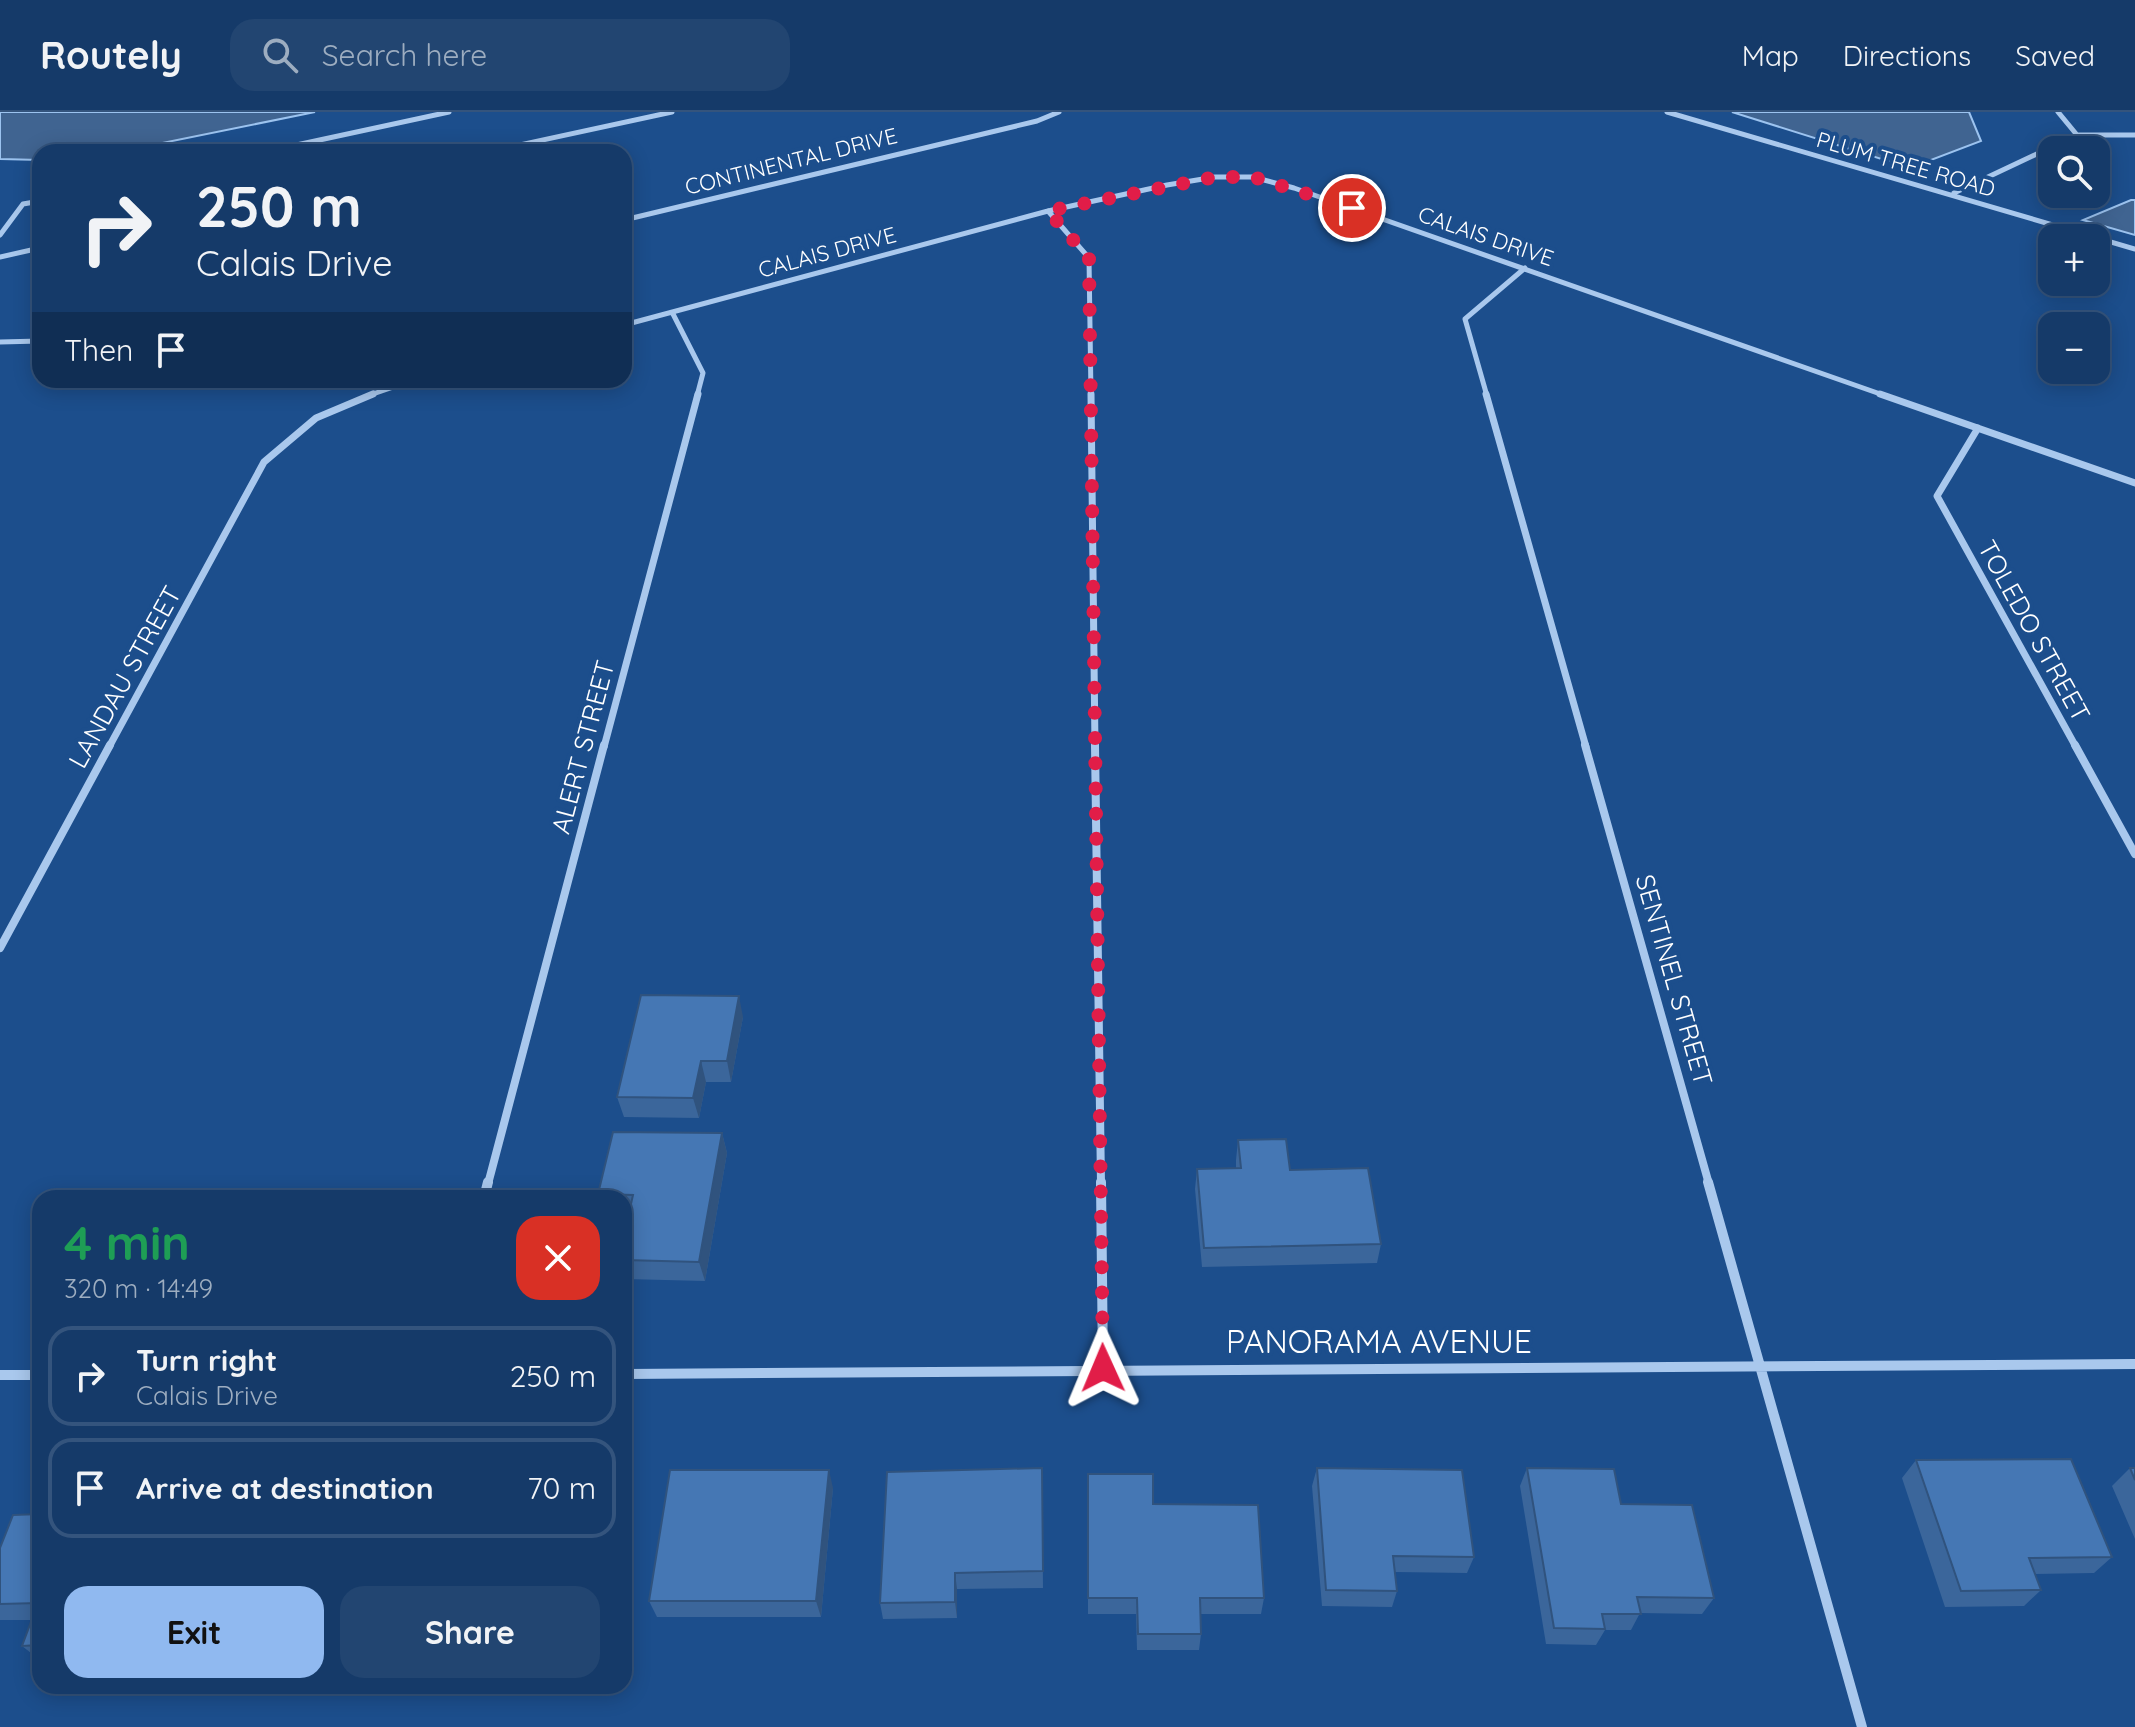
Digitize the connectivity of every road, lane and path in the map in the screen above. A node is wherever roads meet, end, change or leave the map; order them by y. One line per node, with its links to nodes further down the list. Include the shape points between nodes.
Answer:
1 (449, 112): 8 (street)
2 (672, 112): 9 (street)
3 (1059, 112): 13 (street, CONTINENTAL DRIVE)
4 (1667, 112): 10 (street, PLUM TREE ROAD)
5 (2058, 112): 6 (street)
6 (2077, 135): 7 (street); 10 (street)
7 (2135, 135)
8 (301, 144)
9 (524, 144)
10 (1954, 193): 15 (street, PLUM TREE ROAD)
11 (32, 202): 14 (street, via 23,204)
12 (1048, 211): 18 (street, CALAIS DRIVE, via 1215,177 1253,177); 19 (street, CALAIS DRIVE); 30 (street, via 1089,258)
13 (632, 218)
14 (0, 235)
15 (2135, 249)
16 (32, 250): 17 (street)
17 (0, 257)
18 (1525, 268): 24 (street, CALAIS DRIVE); 31 (street, SENTINEL STREET, via 1465,319)
19 (672, 312): 20 (street, CALAIS DRIVE); 28 (street, ALERT STREET, via 703,373)
20 (632, 323)
21 (32, 341): 22 (street)
22 (0, 342)
23 (389, 388): 27 (street, LANDAU STREET, via 325,409 293,431 264,462)
24 (1978, 428): 25 (street, CALAIS DRIVE); 26 (street, TOLEDO STREET, via 1937,496)
25 (2135, 483)
26 (2135, 854)
27 (0, 948)
28 (486, 1190)
29 (2135, 1364): 31 (street, PANORAMA AVENUE)
30 (1103, 1368): 31 (street, PANORAMA AVENUE); 32 (street, PANORAMA AVENUE)
31 (1760, 1368): 35 (street, SENTINEL STREET)
32 (632, 1374)
33 (0, 1375): 34 (street)
34 (32, 1375)
35 (1862, 1727)

